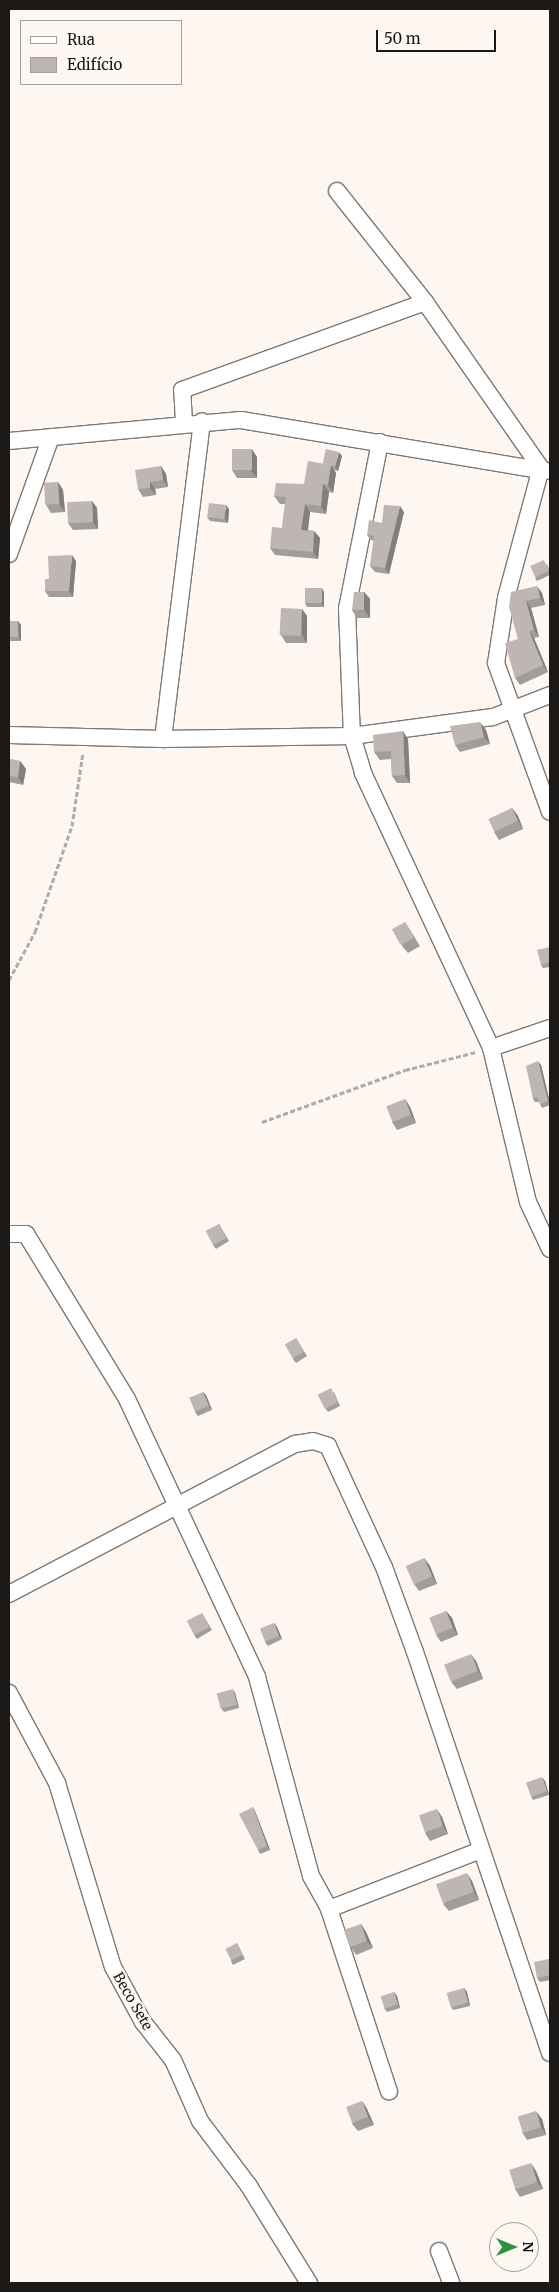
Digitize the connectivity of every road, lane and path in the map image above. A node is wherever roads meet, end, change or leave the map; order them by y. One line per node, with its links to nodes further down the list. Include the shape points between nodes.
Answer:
1 (337, 191): 2 (street)
2 (425, 302): 4 (street, via 182,390); 8 (street)
3 (202, 421): 4 (street); 7 (street, via 272,422); 15 (street)
4 (184, 423): 5 (street)
5 (51, 437): 6 (street); 9 (street)
6 (9, 441)
7 (380, 442): 8 (street); 13 (street, via 347,608)
8 (546, 471): 11 (street, via 506,598 496,663)
9 (9, 554)
10 (550, 694): 11 (street)
11 (512, 712): 13 (street); 16 (street)
12 (9, 735): 14 (street)
13 (352, 736): 15 (street); 19 (street, via 363,773)
14 (84, 738): 15 (street); 17 (path, via 72,826 35,932)
15 (163, 739)
16 (550, 812)
17 (9, 980)
18 (550, 1028): 19 (street)
19 (491, 1048): 20 (path, via 405,1070); 22 (street, via 528,1202)
20 (262, 1122)
21 (9, 1234): 23 (street, via 26,1234 127,1399)
22 (550, 1249)
23 (175, 1509): 24 (street); 26 (street, via 295,1444 312,1441 328,1446 384,1567); 27 (street, via 266,1699 304,1854)
24 (9, 1594)
25 (9, 1693): 31 (street, Beco Sete, via 57,1782 113,1967 144,2022 173,2060 200,2121 249,2186)
26 (481, 1850): 27 (street); 28 (street)
27 (329, 1909): 29 (street)
28 (550, 2053)
29 (389, 2091)
30 (439, 2251): 32 (street)
31 (308, 2283)
32 (451, 2283)

